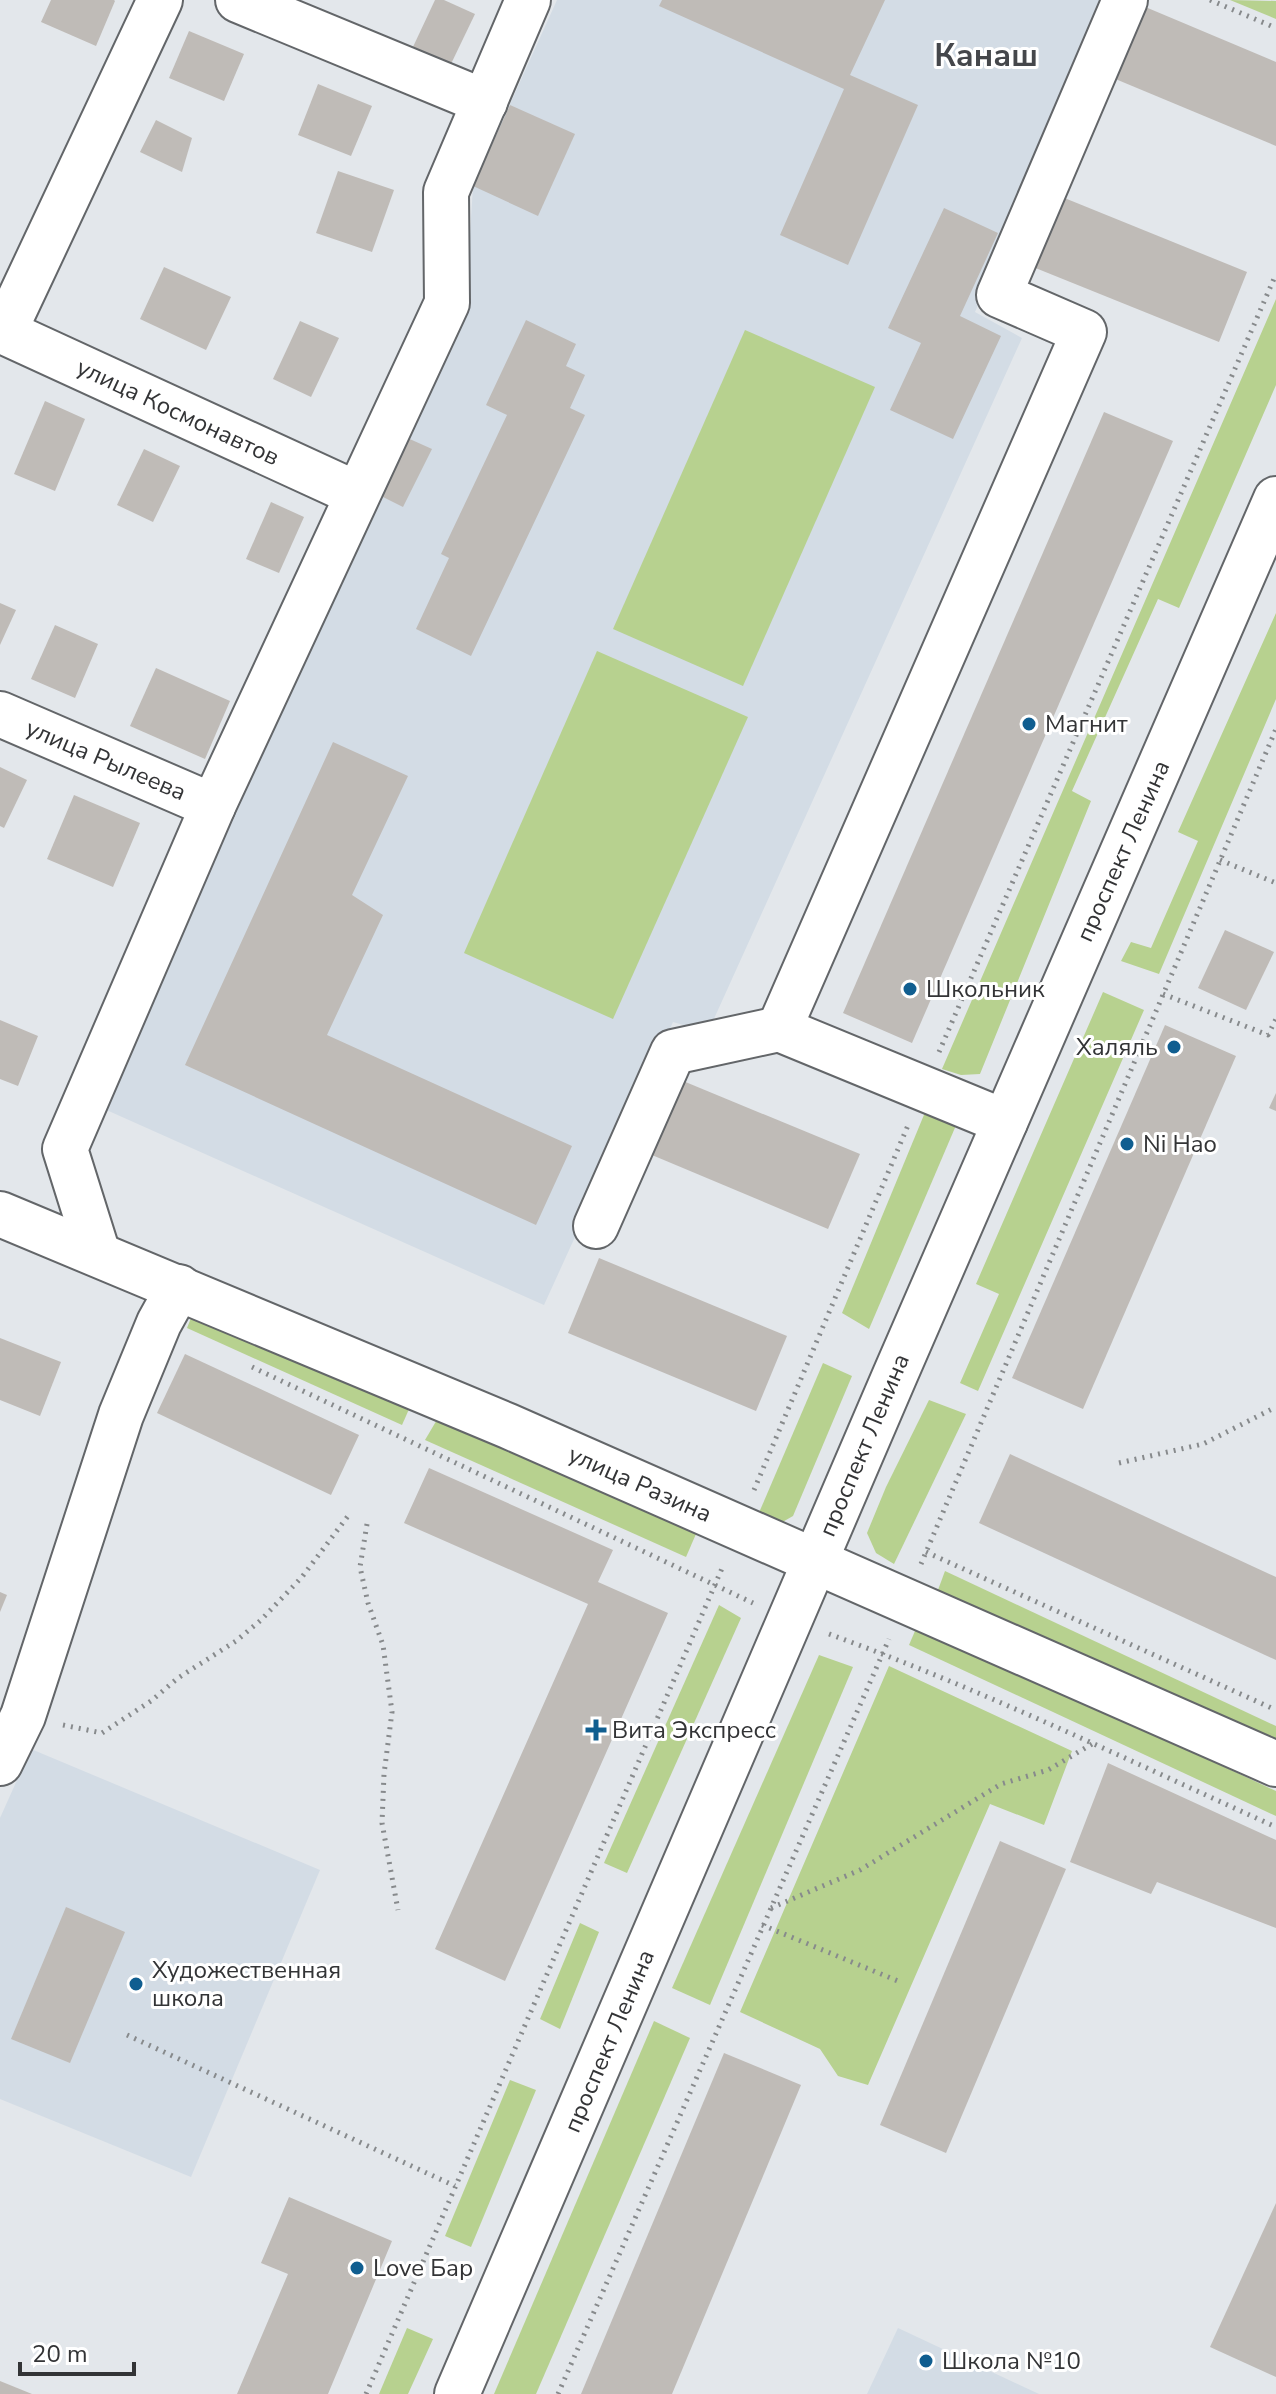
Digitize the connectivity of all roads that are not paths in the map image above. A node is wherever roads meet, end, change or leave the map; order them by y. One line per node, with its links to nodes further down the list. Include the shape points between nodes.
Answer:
1 (160, 0): 6 (street)
2 (238, 0): 5 (street)
3 (528, 0): 5 (street)
4 (1125, 0): 11 (street, via 999,295 1084,332)
5 (485, 102): 7 (street, via 446,192 447,303)
6 (2, 331): 7 (street, улица Космонавтов)
7 (357, 494): 10 (street)
8 (1276, 499): 12 (street, проспект Ленина)
9 (0, 714): 10 (street, улица Рылеева)
10 (213, 806): 15 (street, via 65,1149)
11 (779, 1029): 12 (street); 14 (street, via 673,1052)
12 (1005, 1122): 17 (street, проспект Ленина)
13 (0, 1214): 15 (street, улица Разина)
14 (596, 1226)
15 (98, 1254): 16 (street, улица Разина)
16 (179, 1287): 17 (street, улица Разина); 18 (street, via 121,1415)
17 (815, 1560): 20 (street, улица Разина); 21 (street, проспект Ленина)
18 (12, 1711): 19 (street)
19 (0, 1763)
20 (1276, 1764)
21 (457, 2394)

